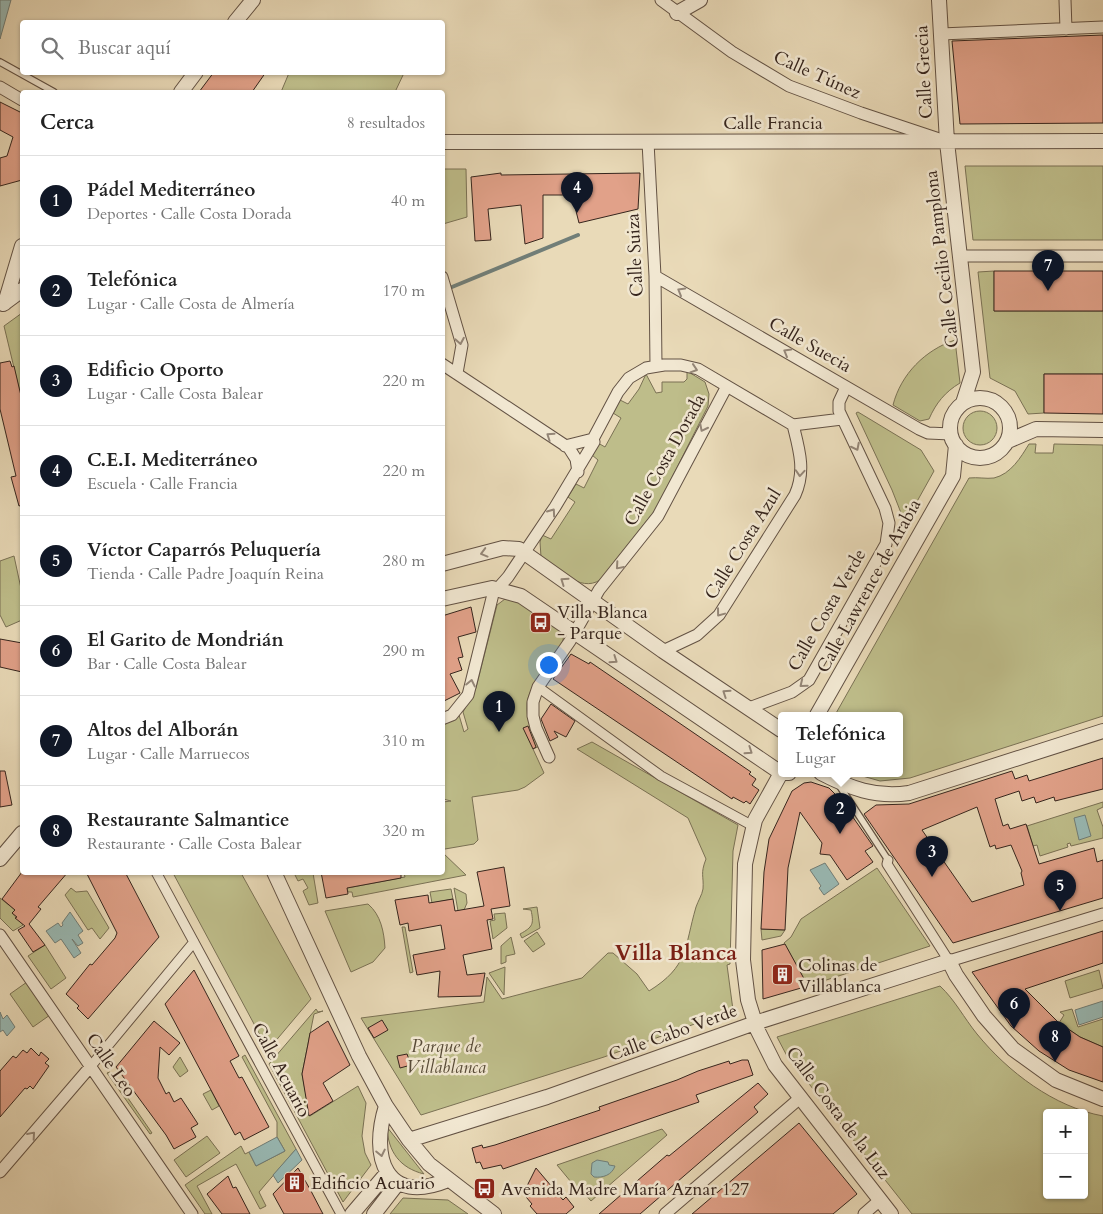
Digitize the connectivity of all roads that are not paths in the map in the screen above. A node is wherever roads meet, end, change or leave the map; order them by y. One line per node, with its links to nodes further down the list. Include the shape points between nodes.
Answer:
1 (253, 0): 7 (street)
2 (662, 0): 6 (street, Calle Túnez)
3 (700, 0): 6 (street)
4 (939, 0): 10 (street, Calle Grecia)
5 (1065, 0): 9 (street)
6 (677, 13): 22 (street, Calle Túnez, via 732,52 789,86)
7 (237, 20)
8 (1103, 27): 9 (street)
9 (1066, 29): 10 (street)
10 (941, 34): 22 (street, Calle Grecia)
11 (0, 62): 12 (lane)
12 (20, 73)
13 (23, 75): 16 (lane)
14 (194, 75): 17 (street)
15 (0, 88): 18 (street)
16 (50, 90)
17 (182, 90)
18 (20, 99)
19 (1103, 141): 22 (street, Calle Francia)
20 (445, 142): 21 (street, Calle Francia)
21 (648, 142): 22 (street, Calle Francia); 26 (street, Calle Suiza)
22 (947, 142): 24 (street, Calle Cecilio Pamplona)
23 (20, 252): 30 (street)
24 (960, 256): 25 (street); 33 (street, Calle Cecilio Pamplona)
25 (1103, 256)
26 (655, 276): 32 (street, Calle Suiza); 36 (street, Calle Suecia, one-way to 26)
27 (445, 287): 34 (street, one-way to 34, via 462,345)
28 (20, 292): 30 (street)
29 (20, 302): 30 (street, via 14,306)
30 (3, 305)
31 (445, 366): 34 (street)
32 (656, 366): 35 (street, one-way to 35, via 690,366); 44 (street, via 637,372 622,386)
33 (973, 372): 37 (street, Calle Cecilio Pamplona); 38 (street, Calle Cecilio Pamplona)
34 (457, 373): 47 (street, one-way to 34)
35 (727, 386): 41 (street); 55 (street, Calle Costa Dorada, one-way to 55, via 658,516)
36 (846, 387): 40 (street, Calle Costa Verde, via 839,402); 45 (street, Calle Suecia, via 919,429)
37 (991, 400): 38 (street, via 977,398); 39 (street, via 1004,408)
38 (963, 403): 45 (street, via 953,414)
39 (1008, 416): 42 (street); 46 (street)
40 (842, 419): 41 (street); 59 (street, Calle Costa Verde, one-way to 59, via 885,508 889,523 886,544 809,680 792,692)
41 (794, 425): 57 (street, Calle Costa Azul, one-way to 57, via 801,466 795,494 719,615 701,632)
42 (1036, 429): 43 (street); 46 (street)
43 (1103, 430)
44 (593, 439): 47 (street); 49 (street)
45 (953, 440): 48 (street, via 963,453); 50 (street, Calle Lawrence de Arabia)
46 (1008, 440): 48 (street, via 997,453)
47 (565, 446): 49 (street, via 576,458)
48 (977, 458): 50 (street, Calle Lawrence de Arabia)
49 (578, 472): 51 (street, one-way to 49)
50 (953, 476): 60 (street, Calle Lawrence de Arabia)
51 (525, 552): 52 (street, one-way to 52, via 507,547); 53 (street); 55 (street, one-way to 51)
52 (445, 563)
53 (498, 589): 54 (street, via 483,589); 56 (street, via 521,596); 61 (street, one-way to 53, via 452,715 468,695 492,597)
54 (445, 598)
55 (592, 601): 56 (street, Calle Costa Dorada); 57 (street)
56 (574, 632): 58 (street, Calle Costa Dorada); 65 (street, one-way to 65)
57 (663, 651): 59 (street, one-way to 57)
58 (538, 687): 64 (street, Calle Costa Dorada, via 533,716); 69 (street, via 660,776)
59 (749, 708): 62 (street)
60 (819, 712)
61 (445, 718)
62 (778, 728)
63 (1103, 731): 68 (street, via 909,793 870,793)
64 (549, 757)
65 (778, 771)
66 (779, 777): 69 (street, Calle Costa de la Luz)
67 (829, 777): 68 (street)
68 (835, 780): 72 (lane)
69 (753, 826): 79 (street, Calle Costa de la Luz, via 745,864 743,960 747,995)
70 (20, 834): 71 (street)
71 (0, 859)
72 (888, 860): 78 (street, via 887,864)
73 (158, 875): 77 (street, Calle Acuario)
74 (275, 875): 83 (street, via 359,1056)
75 (1103, 914): 78 (street)
76 (0, 935): 80 (street, Calle Leo)
77 (194, 942): 80 (street); 91 (street, Calle Acuario)
78 (949, 961): 79 (street, Calle Cabo Verde); 82 (street, via 984,1016 1013,1049 1056,1080)
79 (755, 1023): 81 (street, Calle Costa de la Luz, via 771,1058); 84 (street, Calle Cabo Verde, via 557,1094)
80 (91, 1066): 85 (street, one-way to 80); 90 (street, Calle Leo)
81 (800, 1098): 89 (street, Calle Costa de la Luz); 95 (street)
82 (1103, 1099)
83 (386, 1106): 84 (street); 86 (street, one-way to 86, via 379,1131 379,1149)
84 (409, 1140): 87 (street)
85 (0, 1172)
86 (387, 1173): 88 (street); 92 (street)
87 (448, 1180): 88 (street, via 434,1186 415,1187); 94 (street)
88 (398, 1183): 93 (street)
89 (880, 1200): 96 (street); 97 (street, Calle Costa de la Luz)
90 (192, 1214)
91 (341, 1214)
92 (352, 1214)
93 (374, 1214)
94 (494, 1214)
95 (665, 1214)
96 (864, 1214)
97 (891, 1214)

